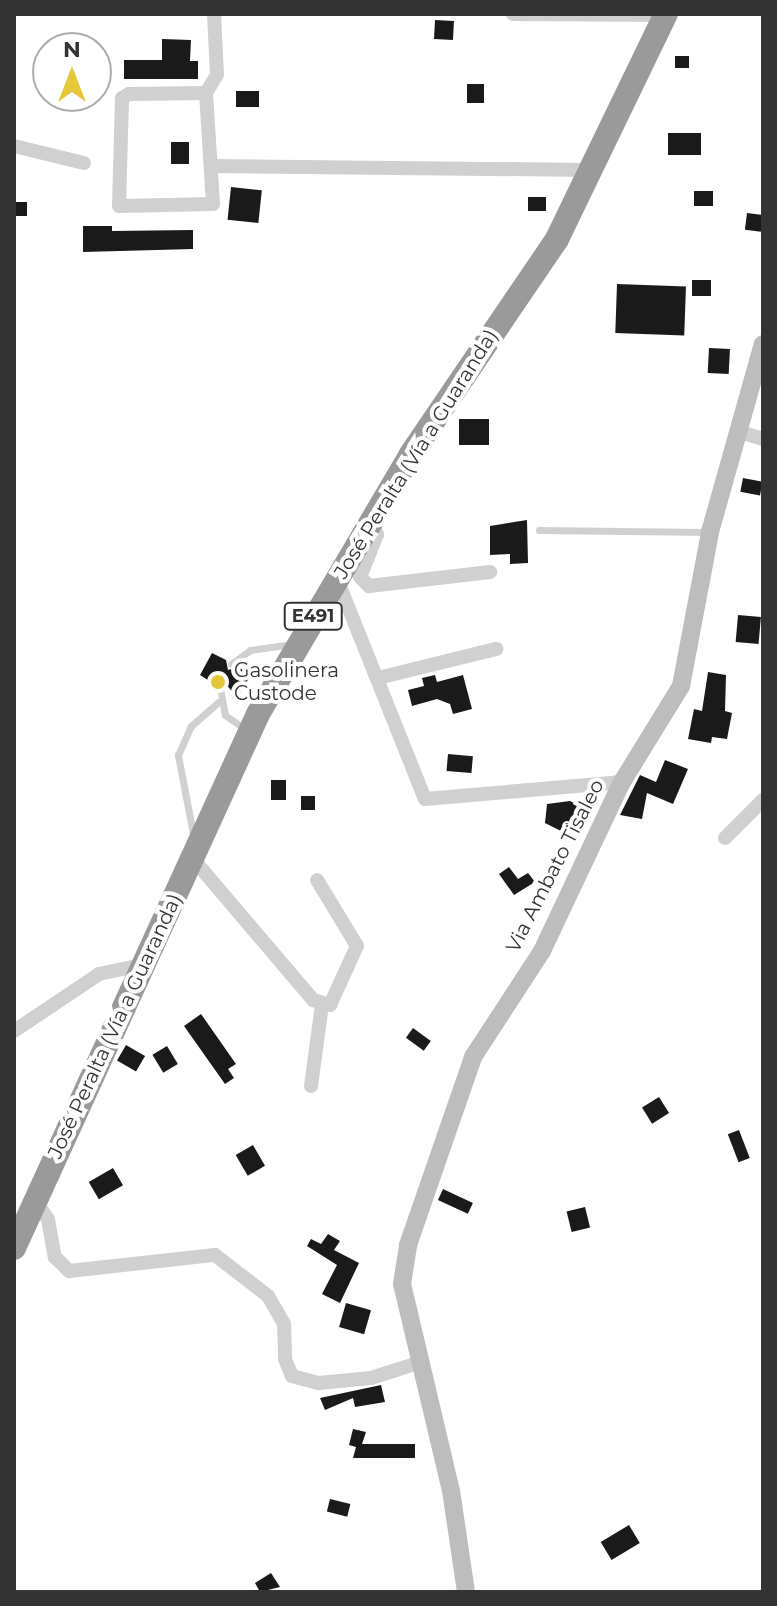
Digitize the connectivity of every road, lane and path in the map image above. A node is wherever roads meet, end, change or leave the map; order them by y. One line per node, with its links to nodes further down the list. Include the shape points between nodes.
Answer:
1 (214, 14): 4 (street, via 217,75)
2 (513, 14): 3 (street)
3 (666, 15): 8 (highway, José Peralta (Vía a Guaranda) / E491)
4 (206, 93): 7 (street); 7 (street, via 122,98 119,206 213,204)
5 (14, 146): 6 (street)
6 (84, 163)
7 (211, 166): 8 (street)
8 (592, 170): 12 (highway, José Peralta (Vía a Guaranda) / E491, via 557,239)
9 (763, 344): 10 (main road, Via Ambato Tisaleo)
10 (738, 431): 11 (street); 14 (main road, Via Ambato Tisaleo)
11 (763, 439)
12 (372, 521): 15 (street, via 377,535 360,577 369,586); 16 (highway, José Peralta (Vía a Guaranda) / E491)
13 (539, 530): 14 (lane)
14 (710, 532): 24 (main road, Via Ambato Tisaleo, via 681,686)
15 (490, 572)
16 (337, 579): 17 (highway, José Peralta (Vía a Guaranda) / E491); 20 (street)
17 (295, 643): 19 (lane, via 250,650); 23 (highway, José Peralta (Vía a Guaranda) / E491)
18 (496, 649): 20 (street)
19 (231, 664)
20 (378, 678): 24 (street, via 425,799)
21 (220, 687): 22 (lane)
22 (219, 702): 23 (lane, via 225,715); 27 (lane, via 191,726 178,755)
23 (250, 733): 27 (highway, José Peralta (Vía a Guaranda) / E491)
24 (622, 782): 35 (main road, Via Ambato Tisaleo, via 542,951 473,1057 408,1245 402,1284)
25 (763, 800): 26 (street)
26 (725, 838)
27 (195, 856): 29 (highway, José Peralta (Vía a Guaranda) / E491); 30 (street)
28 (317, 880): 30 (street, via 357,946 330,1005)
29 (141, 965): 31 (street, via 99,974); 33 (highway, José Peralta (Vía a Guaranda) / E491)
30 (322, 1005): 32 (street)
31 (14, 1031)
32 (311, 1086)
33 (36, 1202): 34 (highway, José Peralta (Vía a Guaranda) / E491); 35 (street, via 48,1219 55,1257 69,1271 215,1255 268,1296 284,1324 285,1359 292,1376 332,1382 371,1378)
34 (14, 1248)
35 (418, 1363): 36 (main road, Via Ambato Tisaleo, via 451,1491)
36 (466, 1592)

